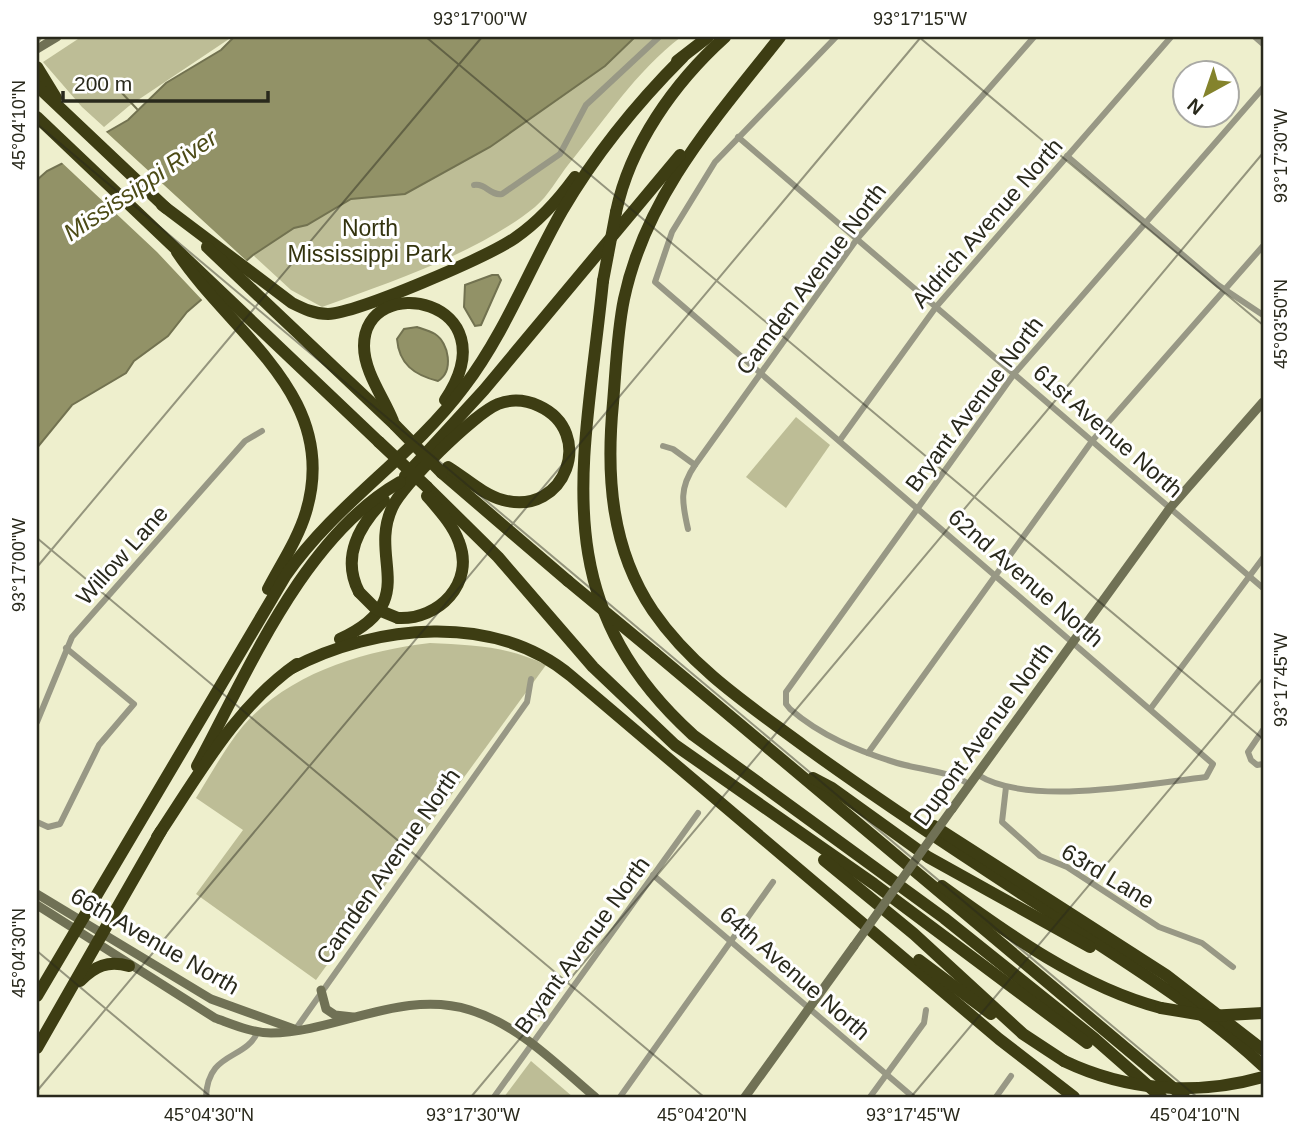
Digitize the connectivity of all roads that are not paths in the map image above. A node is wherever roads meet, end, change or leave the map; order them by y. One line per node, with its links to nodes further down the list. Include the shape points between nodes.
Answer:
1 (57, 37): 11 (street)
2 (659, 37): 21 (street, via 586,105 560,154 502,194)
3 (708, 37): 12 (highway)
4 (725, 37): 108 (highway, bridge, via 684,79 655,120 630,168 616,212 603,281 583,489 584,530 596,595 628,661 660,703 693,735 944,918 1075,1022)
5 (780, 37): 14 (highway)
6 (836, 37): 19 (street)
7 (1034, 37): 24 (street, Camden Avenue North)
8 (1171, 37): 20 (street, Aldrich Avenue North)
9 (1255, 37): 10 (street)
10 (1263, 44)
11 (37, 49)
12 (682, 57): 22 (highway, via 644,91 528,228 498,248 333,313 304,309); 40 (highway, via 604,145 563,209 492,345 465,386)
13 (37, 67): 17 (highway)
14 (754, 70): 41 (highway, via 484,390); 62 (highway, via 676,174 653,212 636,254 619,327 609,444 611,499 631,571 680,646 749,705)
15 (37, 86): 17 (highway)
16 (1263, 88): 23 (street, Bryant Avenue North)
17 (63, 110): 22 (highway)
18 (37, 118): 28 (highway)
19 (738, 137): 24 (street, 61st Avenue North); 30 (street, 62nd Avenue North, via 685,208 655,282)
20 (1067, 156): 23 (street); 27 (street, Aldrich Avenue North)
21 (474, 185)
22 (162, 205): 33 (highway)
23 (1146, 224): 26 (street); 31 (street, Bryant Avenue North)
24 (858, 239): 27 (street, 61st Avenue North); 30 (street, Camden Avenue North)
25 (1263, 246): 26 (street)
26 (1224, 290): 29 (street); 36 (street)
27 (936, 307): 31 (street, 61st Avenue North); 35 (street, Aldrich Avenue North)
28 (235, 314): 42 (highway, bridge); 55 (highway, via 300,406 310,441 312,482 296,537)
29 (1263, 315)
30 (761, 374): 35 (street, 62nd Avenue North); 38 (street, Camden Avenue North)
31 (1014, 374): 36 (street, 61st Avenue North); 43 (street, Bryant Avenue North)
32 (1263, 402): 44 (street, Dupont Avenue North)
33 (395, 425): 39 (highway, bridge); 40 (highway, via 367,364 365,338 383,310 422,303 454,324 464,343 463,365 440,407)
34 (262, 431): 51 (street, Willow Lane, via 245,441)
35 (839, 440): 43 (street, 62nd Avenue North)
36 (1092, 440): 44 (street, 61st Avenue North); 47 (street)
37 (663, 446): 38 (street)
38 (695, 465): 45 (street, Camden Avenue North, via 681,488)
39 (445, 470): 52 (highway, via 492,496 531,501 547,494 562,479 569,446 559,421 537,404 506,402 483,413 395,502 387,526 388,585 379,610 358,630); 60 (highway, bridge, via 568,581)
40 (377, 476): 55 (highway, via 298,558)
41 (400, 482): 42 (highway, bridge, via 367,519 354,544 352,570 359,592 376,610 398,618 422,616 440,607 454,592 461,574 459,542); 69 (highway, via 350,523 299,585)
42 (425, 489): 68 (highway, via 498,557 630,706 675,745)
43 (917, 508): 47 (street, 62nd Avenue North); 58 (street, Bryant Avenue North, via 786,692 786,704 796,715)
44 (1170, 508): 48 (street, 61st Avenue North); 50 (street, Dupont Avenue North)
45 (688, 529)
46 (1263, 558): 48 (street)
47 (995, 575): 50 (street, 62nd Avenue North); 58 (street)
48 (1248, 575): 49 (street, 61st Avenue North); 54 (street)
49 (1263, 588)
50 (1073, 642): 54 (street, 62nd Avenue North); 61 (street, Dupont Avenue North)
51 (66, 648): 56 (street, Willow Lane); 66 (street, via 134,704 99,746 60,824 48,827)
52 (292, 668): 69 (highway, via 243,714); 70 (highway, via 341,645 394,634 483,636 521,644 559,667)
53 (531, 680): 82 (street, Camden Avenue North, via 527,702)
54 (1151, 708): 64 (street, 62nd Avenue North, via 1213,764 1206,777 1084,791)
55 (204, 711): 75 (highway)
56 (37, 722)
57 (1263, 730): 59 (street, via 1248,752 1251,760)
58 (867, 753): 63 (street)
59 (1263, 764)
60 (794, 769): 67 (highway); 86 (highway, via 832,788 928,857)
61 (978, 775): 63 (street, Dupont Avenue North); 64 (street)
62 (852, 780): 86 (highway); 93 (highway, via 871,785 1120,944 1194,994)
63 (970, 785): 84 (street, Dupont Avenue North, bridge)
64 (1006, 787): 79 (street, 63rd Lane, via 1002,822 1032,851 1067,867 1158,927 1202,943)
65 (698, 813): 71 (street, Bryant Avenue North)
66 (37, 822)
67 (862, 827): 80 (highway); 87 (highway, bridge, via 968,904 1110,991 1161,1008 1209,1016)
68 (796, 833): 94 (highway, via 1014,1027); 108 (highway, via 964,950)
69 (158, 837): 76 (highway)
70 (780, 852): 94 (highway, via 960,991); 107 (highway)
71 (653, 875): 77 (street, 64th Avenue North); 91 (street, Bryant Avenue North)
72 (773, 882): 77 (street)
73 (37, 894): 75 (street, 66th Avenue North)
74 (37, 905): 75 (street, 66th Avenue North)
75 (78, 925): 76 (street, 66th Avenue North); 83 (highway)
76 (100, 939): 78 (street, 66th Avenue North); 81 (highway); 89 (street, 66th Avenue North, via 211,999)
77 (732, 942): 84 (street, 64th Avenue North); 102 (street)
78 (129, 966): 81 (highway, via 102,965); 90 (street, 66th Avenue North, via 215,1018)
79 (1233, 967)
80 (1049, 984): 109 (highway); 110 (highway)
81 (72, 988): 92 (highway)
82 (321, 990): 88 (street, via 326,1009 335,1015); 89 (street, Camden Avenue North)
83 (37, 996)
84 (810, 1009): 96 (street, 64th Avenue North); 103 (street, Dupont Avenue North)
85 (926, 1010): 96 (street, via 923,1023)
86 (1198, 1011): 95 (highway)
87 (1263, 1013)
88 (362, 1017): 89 (street, 66th Avenue North); 91 (street, 66th Avenue North, via 405,1006 447,1005 489,1017)
89 (295, 1030): 90 (street, 66th Avenue North)
90 (258, 1031): 99 (street, via 249,1045 222,1060 209,1080)
91 (532, 1044): 100 (street, Bryant Avenue North); 101 (street, 66th Avenue North)
92 (37, 1048)
93 (1263, 1050)
94 (1048, 1051): 98 (highway, bridge, via 1111,1079 1166,1088 1212,1088)
95 (1263, 1066)
96 (887, 1074): 104 (street); 105 (street, 64th Avenue North)
97 (1012, 1076): 106 (street)
98 (1263, 1077)
99 (206, 1097)
100 (494, 1097)
101 (595, 1097)
102 (620, 1097)
103 (745, 1097)
104 (870, 1097)
105 (914, 1097)
106 (996, 1097)
107 (1074, 1097)
108 (1159, 1097)
109 (1184, 1097)
110 (1194, 1097)

